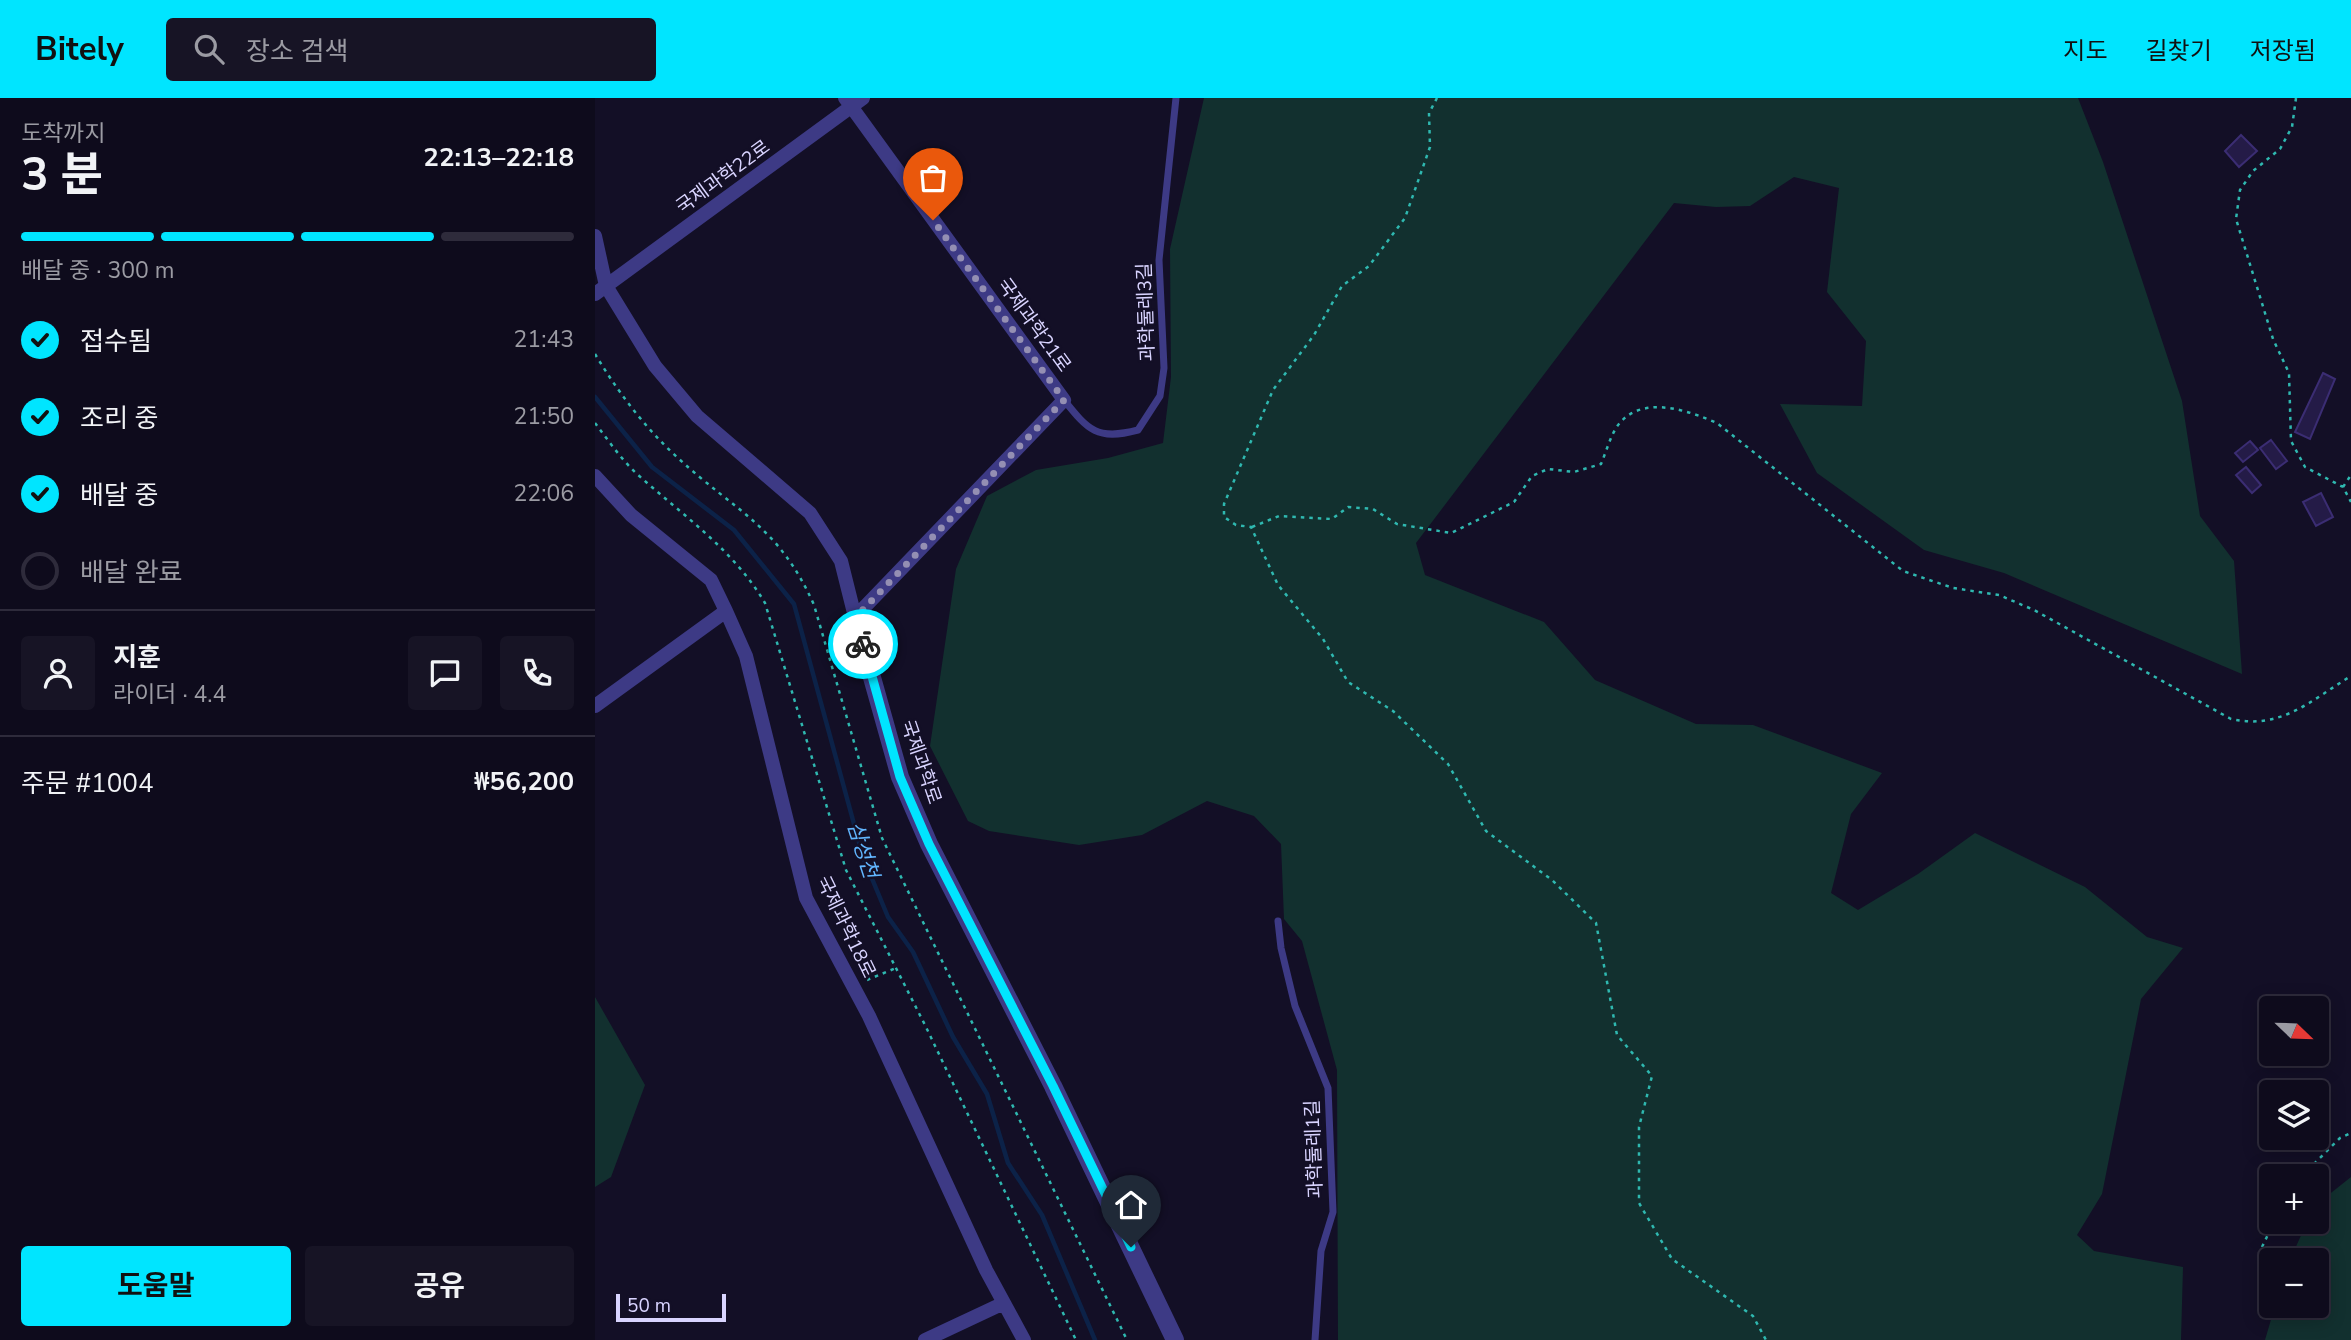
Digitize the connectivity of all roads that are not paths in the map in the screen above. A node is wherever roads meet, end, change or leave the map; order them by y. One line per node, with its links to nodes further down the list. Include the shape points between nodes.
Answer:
1 (1176, 98): 5 (lane, 과학둘레3길, via 1159,260 1164,368 1160,396 1138,430 1111,434 1087,428)
2 (853, 101): 4 (street, 국제과학22로); 5 (street, 국제과학21로)
3 (595, 236): 4 (street, 국제과학로)
4 (600, 290): 8 (street, 국제과학로, via 697,416 810,513 841,561)
5 (1064, 400): 8 (street, 국제과학21로)
6 (595, 476): 7 (street, 국제과학18로, via 631,515 711,580)
7 (726, 611): 9 (street); 11 (street, 국제과학18로, via 746,656 806,898 853,985)
8 (856, 617): 14 (street, 국제과학로, via 900,777 929,844 1053,1086)
9 (595, 706)
10 (1278, 921): 15 (lane, 과학둘레1길, via 1295,1006 1328,1088 1333,1212 1321,1251)
11 (1004, 1303): 12 (street); 13 (street, 국제과학18로)
12 (925, 1340)
13 (1024, 1340)
14 (1175, 1340)
15 (1315, 1340)

